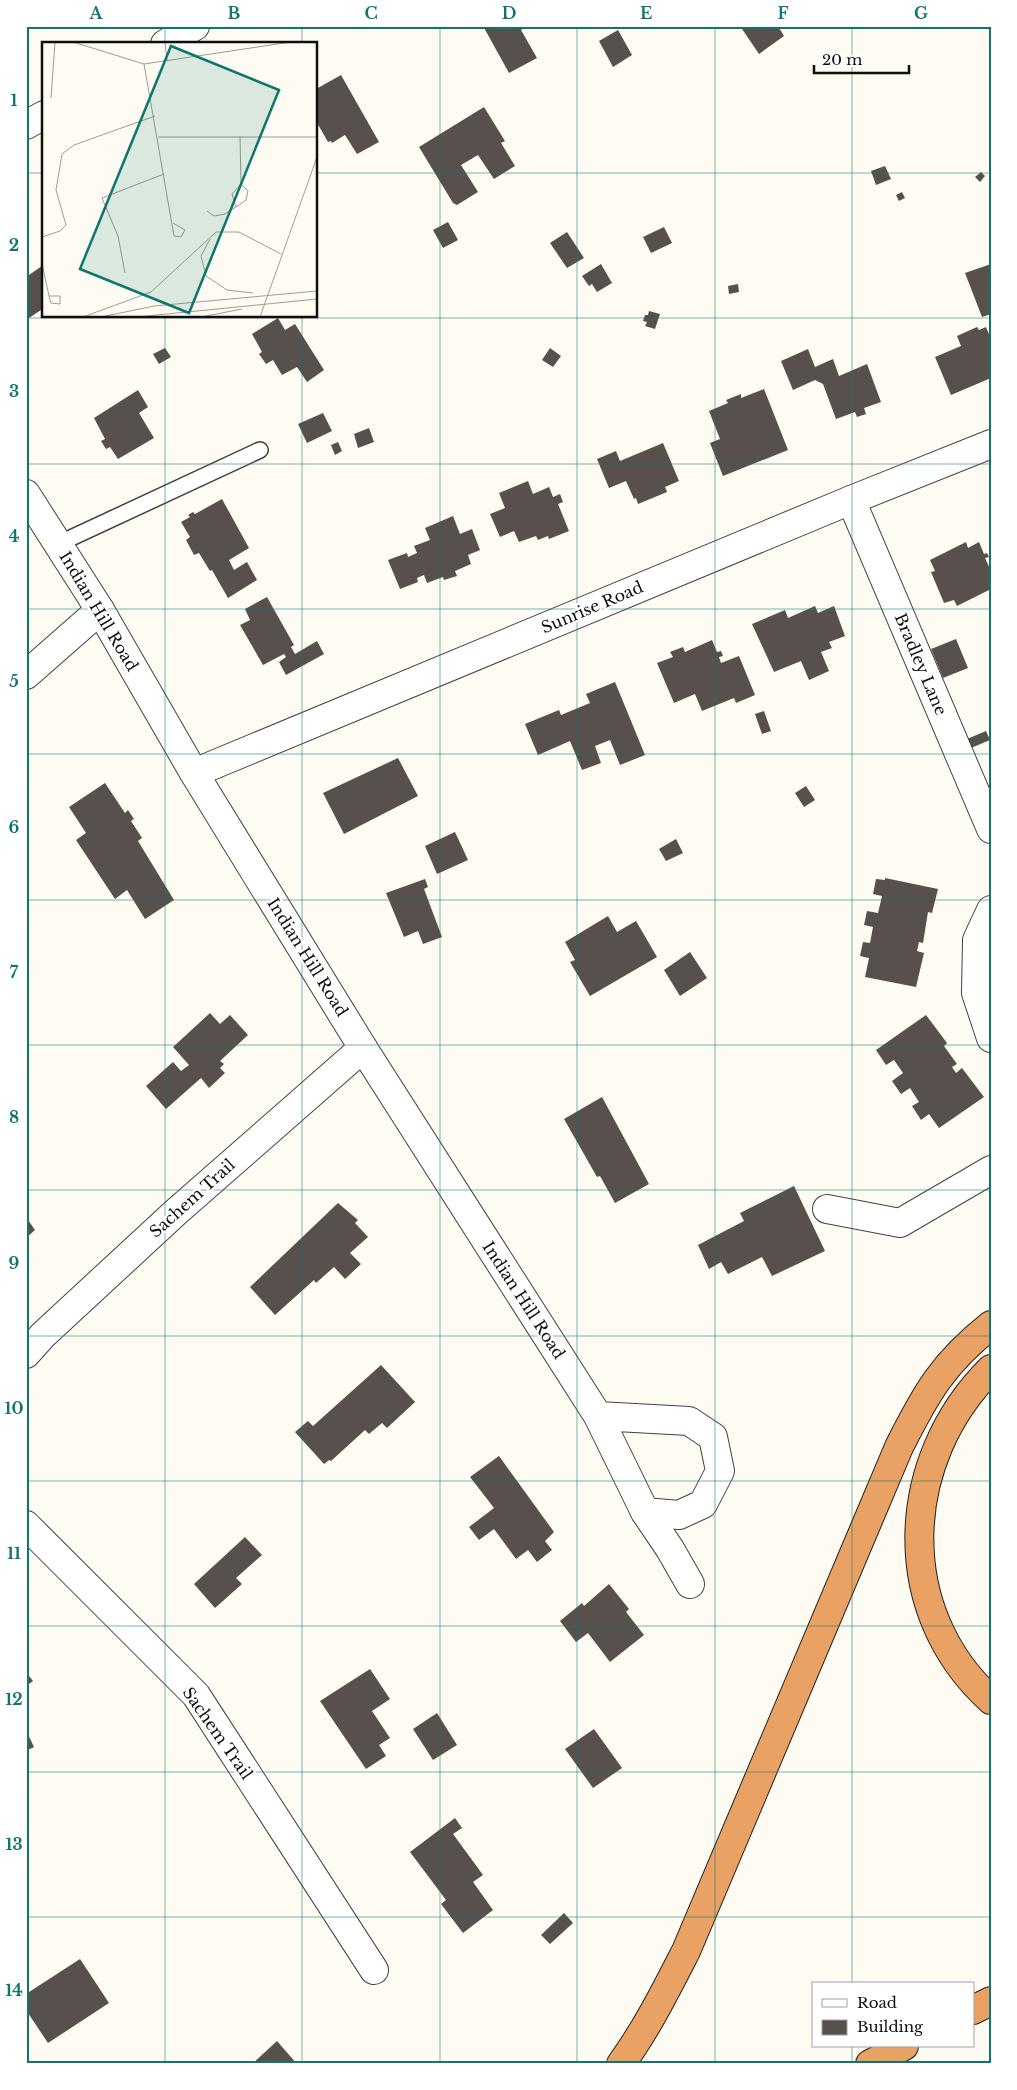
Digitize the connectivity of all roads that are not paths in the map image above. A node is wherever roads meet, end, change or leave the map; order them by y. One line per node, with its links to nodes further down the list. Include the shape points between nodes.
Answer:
1 (195, 26): 2 (street)
2 (168, 42)
3 (42, 116): 4 (street)
4 (26, 125)
5 (991, 444): 8 (street, Sunrise Road)
6 (260, 450): 9 (lane)
7 (26, 494): 9 (street, Indian Hill Road)
8 (851, 500): 12 (street, Sunrise Road); 13 (street, Bradley Lane)
9 (58, 544): 10 (street, Indian Hill Road)
10 (100, 610): 11 (street); 12 (street, Indian Hill Road)
11 (26, 675)
12 (194, 773): 16 (street, Indian Hill Road)
13 (991, 829)
14 (991, 910): 15 (street, via 977,940 976,993)
15 (991, 1038)
16 (363, 1048): 20 (street, Sachem Trail, via 176,1212); 22 (street, Indian Hill Road)
17 (991, 1170): 18 (street, via 900,1223)
18 (827, 1209)
19 (991, 1325): 31 (highway, via 965,1345 940,1372 918,1408 686,1951 663,1997)
20 (26, 1354)
21 (991, 1369): 26 (highway, via 966,1396 933,1457 923,1492 919,1560 933,1616 956,1660)
22 (598, 1416): 23 (street, Indian Hill Road); 23 (street, via 689,1421 713,1437 720,1471 703,1504 679,1514)
23 (645, 1512): 25 (street, Indian Hill Road)
24 (26, 1525): 27 (street, Sachem Trail, via 196,1695)
25 (690, 1584)
26 (991, 1700)
27 (374, 1970)
28 (991, 2001): 29 (highway)
29 (974, 2010)
30 (900, 2048): 32 (highway)
31 (621, 2064)
32 (870, 2064)

